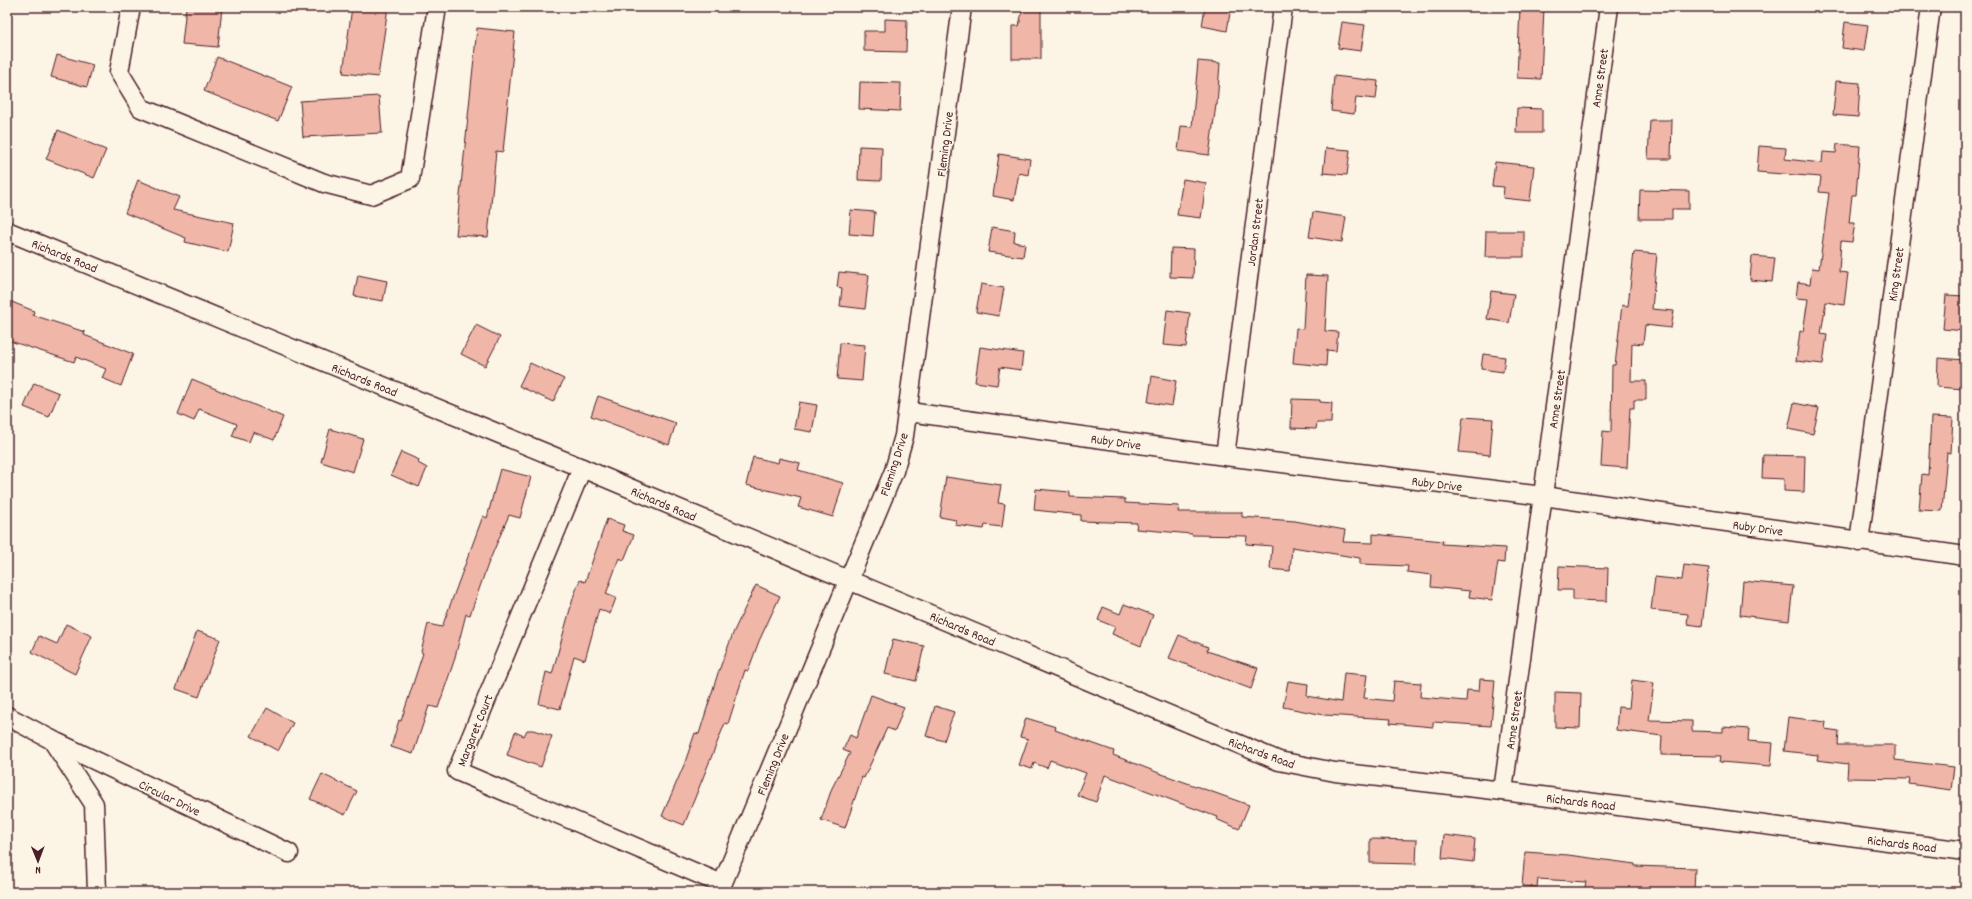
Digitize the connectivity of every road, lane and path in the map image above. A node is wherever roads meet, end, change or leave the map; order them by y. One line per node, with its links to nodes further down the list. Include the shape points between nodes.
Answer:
1 (131, 7): 2 (street, via 119,72 141,108 324,183 371,195 410,179)
2 (438, 7)
3 (962, 7): 8 (street, Fleming Drive)
4 (1283, 7): 9 (street, Jordan Street)
5 (1609, 7): 11 (street, Anne Street)
6 (1931, 7): 12 (street, King Street)
7 (7, 230): 10 (street, Richards Road)
8 (908, 412): 9 (street, Ruby Drive); 14 (street, Fleming Drive, via 894,471)
9 (1224, 456): 11 (street, Ruby Drive)
10 (582, 468): 14 (street, Richards Road); 20 (street, Margaret Court, via 457,771)
11 (1542, 496): 12 (street, Ruby Drive); 17 (street, Anne Street)
12 (1859, 542): 13 (street, Ruby Drive)
13 (1965, 556)
14 (848, 580): 17 (street, Richards Road, via 1279,761 1335,772); 20 (street, Fleming Drive)
15 (7, 716): 16 (street, Circular Drive)
16 (52, 740): 19 (street, Circular Drive); 21 (street, Circular Drive, via 94,804)
17 (1503, 791): 18 (street, Richards Road)
18 (1965, 851)
19 (289, 854)
20 (720, 888)
21 (97, 892)

